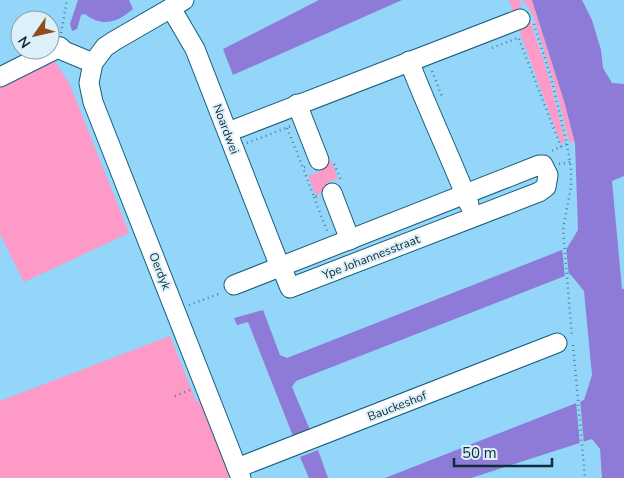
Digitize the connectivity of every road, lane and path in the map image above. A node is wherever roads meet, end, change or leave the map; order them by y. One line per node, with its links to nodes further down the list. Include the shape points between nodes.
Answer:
1 (67, 0): 4 (path)
2 (178, 4): 8 (street, via 105,47); 12 (street, Noardwei)
3 (516, 20): 7 (street); 14 (path)
4 (60, 37)
5 (60, 47): 8 (street)
6 (34, 60): 9 (street)
7 (409, 61): 10 (street); 17 (street)
8 (93, 63): 23 (street, Oerdyk, via 89,83 93,102)
9 (0, 77)
10 (297, 104): 12 (street); 15 (street)
11 (287, 128): 15 (path)
12 (228, 132): 20 (street, Noardwei)
13 (567, 144): 21 (path, via 571,168 563,229)
14 (561, 147)
15 (314, 163): 16 (path); 16 (path, via 332,157 343,186)
16 (326, 194): 19 (street); 19 (path)
17 (465, 194): 18 (street); 18 (street, Ype Johannesstraat, via 539,165 545,168 548,182 543,190); 19 (street, Ype Johannesstraat)
18 (474, 217): 20 (street, Ype Johannesstraat, via 290,288)
19 (341, 243): 20 (street, Ype Johannesstraat)
20 (281, 267): 22 (street, Ype Johannesstraat)
21 (567, 280)
22 (234, 285): 23 (path)
23 (176, 311): 26 (street, Oerdyk)
24 (557, 343): 26 (street, Bauckeshof)
25 (578, 398): 27 (path)
26 (239, 473)
27 (586, 478)

